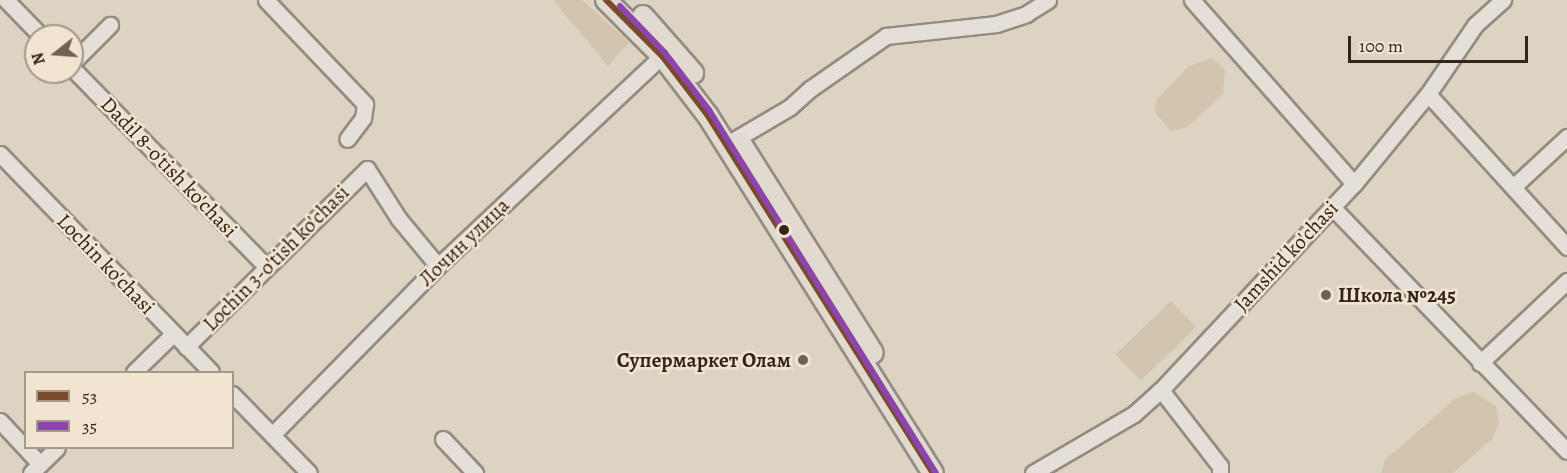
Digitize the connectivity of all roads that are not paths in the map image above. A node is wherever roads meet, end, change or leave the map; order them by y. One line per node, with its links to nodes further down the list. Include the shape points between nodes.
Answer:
1 (6, 0): 9 (street)
2 (267, 0): 16 (street, via 365,104 363,118)
3 (606, 0): 12 (main road)
4 (626, 0): 12 (main road)
5 (1048, 0): 17 (street, via 1026,14 996,24 886,36 810,88 790,107)
6 (1192, 0): 19 (street)
7 (1503, 0): 8 (street, Jamshid ko'chasi)
8 (1484, 5): 14 (street, Jamshid ko'chasi)
9 (29, 24)
10 (110, 25): 11 (street)
11 (84, 51)
12 (667, 51): 17 (main road); 24 (street, Лочин улица)
13 (84, 80): 23 (street, Dadil 8-o'tish ko'chasi)
14 (1428, 94): 19 (street, Jamshid ko'chasi); 20 (street)
15 (1567, 137): 20 (street)
16 (347, 139)
17 (732, 141): 41 (main road); 42 (main road)
18 (0, 154): 26 (street, Lochin ko'chasi)
19 (1354, 184): 21 (street, Jamshid ko'chasi)
20 (1513, 187): 22 (street)
21 (1333, 208): 28 (street); 31 (street, Jamshid ko'chasi)
22 (1567, 247)
23 (266, 266): 24 (street, Lochin 3-o'tish ko'chasi, via 367,169 399,219); 27 (street, Lochin 3-o'tish ko'chasi)
24 (438, 266): 34 (street, Лочин улица)
25 (1567, 281): 28 (street)
26 (173, 334): 27 (street, Lochin ko'chasi); 29 (street)
27 (186, 347): 30 (street, Lochin ko'chasi)
28 (1480, 363): 37 (street)
29 (135, 371)
30 (211, 371)
31 (1161, 390): 43 (street, Jamshid ko'chasi, via 1134,414); 44 (street, via 1221,466)
32 (234, 396): 34 (street)
33 (0, 421): 38 (street)
34 (272, 435): 39 (street)
35 (443, 439): 40 (street)
36 (55, 449): 38 (street)
37 (1567, 451)
38 (36, 468)
39 (309, 473)
40 (475, 473)
41 (933, 473)
42 (947, 473)
43 (1033, 473)
44 (1220, 473)

